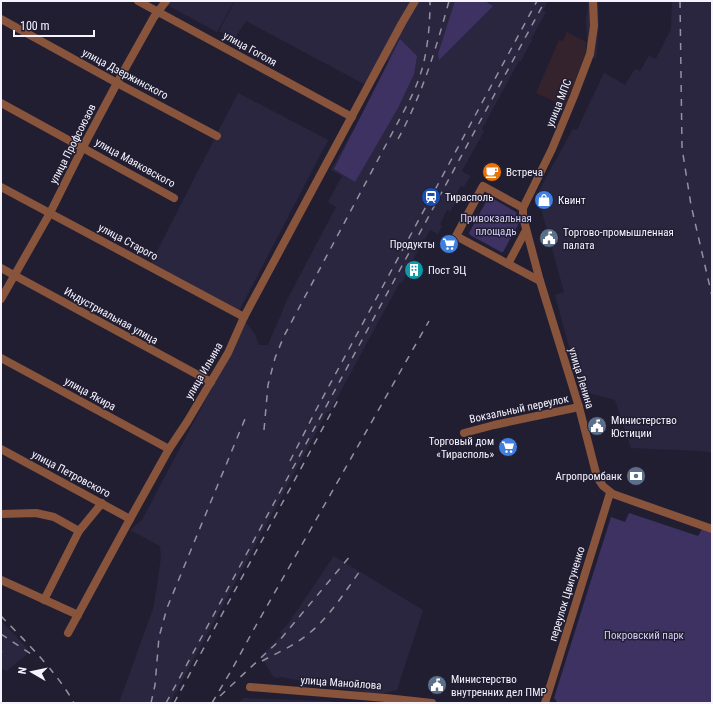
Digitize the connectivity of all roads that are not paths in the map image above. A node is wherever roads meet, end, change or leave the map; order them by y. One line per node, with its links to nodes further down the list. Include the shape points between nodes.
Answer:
1 (138, 1): 5 (street, улица Гоголя)
2 (166, 1): 5 (street, улица Профсоюзов)
3 (415, 1): 9 (street, улица Ильина)
4 (593, 1): 14 (street, улица МПС, via 594,24 590,54 552,149)
5 (158, 12): 7 (street, улица Профсоюзов); 9 (street, улица Гоголя)
6 (1, 20): 7 (street, улица Дзержинского)
7 (117, 83): 10 (street, улица Дзержинского); 11 (street, улица Профсоюзов)
8 (1, 103): 11 (street, улица Маяковского)
9 (352, 117): 22 (street, улица Ильина)
10 (217, 136)
11 (83, 147): 13 (street, улица Маяковского); 15 (street, улица Профсоюзов)
12 (1, 187): 15 (street, улица Старого)
13 (174, 198)
14 (523, 208): 16 (street, улица Ленина); 17 (street, via 483,186 456,236)
15 (50, 213): 19 (street, улица Профсоюзов); 22 (street, улица Старого)
16 (526, 230): 17 (street); 20 (street, улица Ленина)
17 (508, 264): 20 (street)
18 (1, 268): 19 (street, Индустриальная улица)
19 (14, 275): 21 (street, улица Профсоюзов); 24 (street, Индустриальная улица)
20 (540, 282): 25 (street, улица Ленина)
21 (1, 299)
22 (244, 317): 24 (street, улица Ильина, via 228,353)
23 (1, 358): 28 (street, улица Якира)
24 (211, 382): 28 (street, улица Ильина)
25 (579, 407): 26 (street, Вокзальный переулок); 29 (street, улица Ленина, via 597,477)
26 (464, 433)
27 (1, 449): 30 (street, улица Петровского)
28 (169, 449): 32 (street, улица Ильина)
29 (610, 493): 33 (street); 41 (street, переулок Цвигуненко)
30 (102, 503): 32 (street, улица Петровского); 34 (street)
31 (1, 514): 34 (street, via 36,513 54,517)
32 (130, 519): 37 (street, улица Ильина)
33 (712, 529)
34 (79, 531): 36 (street)
35 (1, 580): 36 (street)
36 (44, 600): 37 (street)
37 (78, 615): 38 (street, улица Ильина)
38 (68, 633)
39 (250, 687): 40 (street, улица Манойлова)
40 (432, 703)
41 (545, 703)

